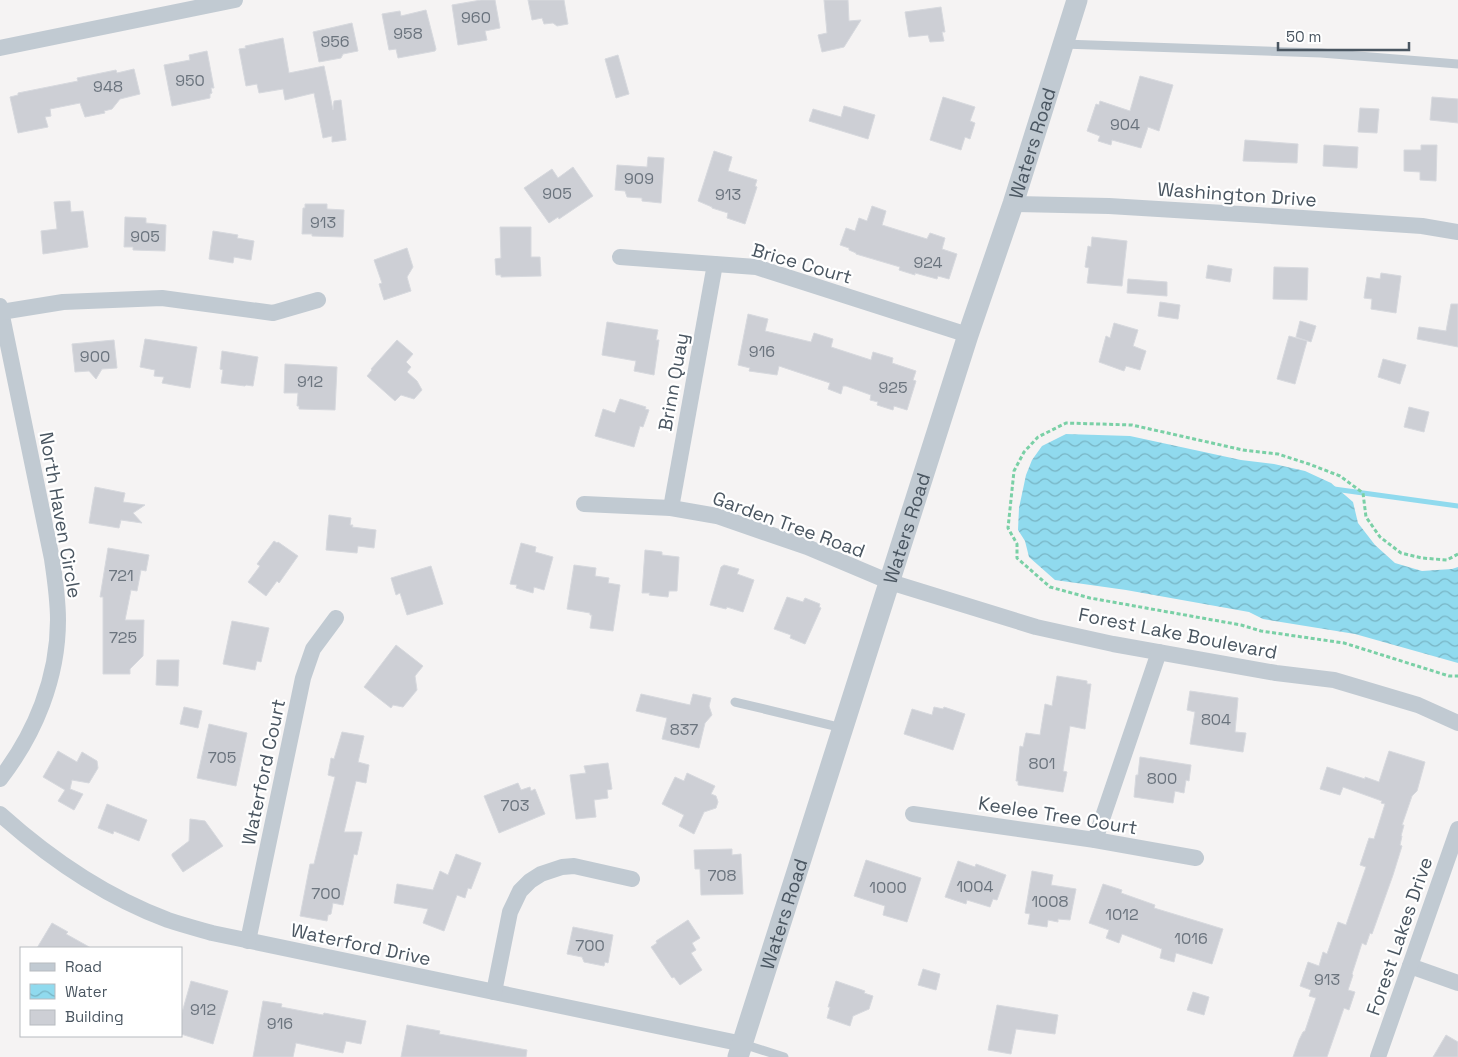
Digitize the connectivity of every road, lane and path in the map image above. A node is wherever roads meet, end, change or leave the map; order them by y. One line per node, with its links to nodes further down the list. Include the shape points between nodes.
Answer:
1 (235, 0): 4 (street)
2 (1077, 0): 3 (street, Waters Road)
3 (1063, 44): 5 (lane, via 1321,53); 6 (street, Waters Road)
4 (0, 48)
5 (1458, 64)
6 (1013, 204): 7 (street, Washington Drive, via 1257,215 1422,226); 12 (street, Waters Road)
7 (1458, 232)
8 (620, 257): 9 (street, Brice Court)
9 (715, 264): 12 (street, Brice Court, via 756,267); 14 (street, Brinn Quay)
10 (318, 300): 11 (street, via 273,313 162,298 63,302)
11 (1, 309): 23 (street, North Haven Circle, via 52,559 58,621 50,683 44,702)
12 (968, 335): 16 (street, Waters Road)
13 (584, 504): 14 (street, Garden Tree Road)
14 (671, 508): 16 (street, Garden Tree Road, via 717,516 807,547)
15 (1458, 554): 19 (path, via 1447,560 1401,552 1380,537 1366,518 1364,493 1340,476 1278,454 1243,450 1132,425 1066,423 1038,437 1014,470 1008,528 1017,544 1017,558 1050,588 1242,624 1261,632 1344,643 1449,676)
16 (890, 582): 18 (street, Forest Lake Boulevard, via 1036,627); 22 (street, Waters Road)
17 (336, 618): 30 (street, Waterford Court, via 313,649 303,678)
18 (1159, 652): 21 (street, Forest Lake Boulevard, via 1334,680 1418,705); 27 (street)
19 (1458, 676)
20 (735, 702): 22 (lane)
21 (1458, 723)
22 (844, 728): 34 (street, Waters Road)
23 (0, 780)
24 (0, 814): 30 (street, Waterford Drive, via 35,844 124,900 168,919)
25 (913, 814): 27 (street, Keelee Tree Court)
26 (1458, 829): 31 (street, Forest Lakes Drive)
27 (1095, 840): 28 (street, Keelee Tree Court)
28 (1196, 858)
29 (632, 879): 33 (street, via 562,866 530,881 520,891 510,912)
30 (248, 941): 33 (street, Waterford Drive)
31 (1410, 966): 32 (street); 36 (street, Forest Lakes Drive)
32 (1458, 983)
33 (494, 992): 34 (street, Waterford Drive)
34 (740, 1051): 35 (lane)
35 (784, 1057)
36 (1378, 1057)

